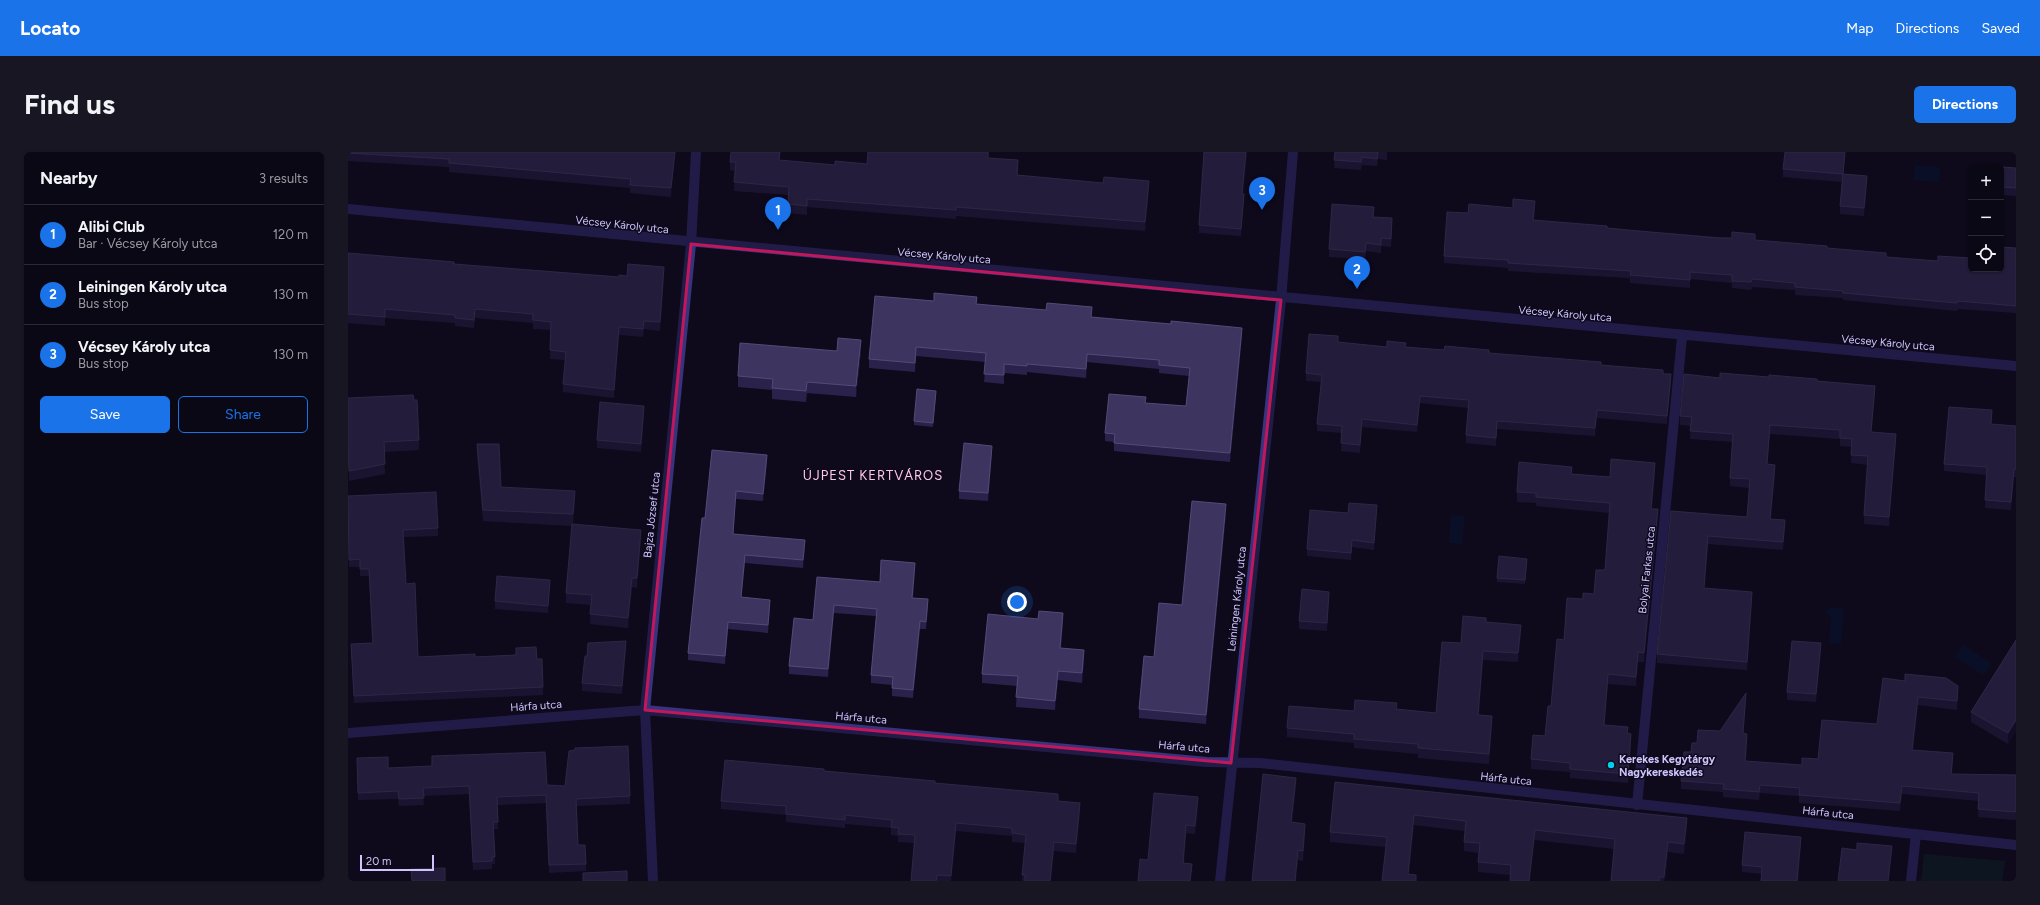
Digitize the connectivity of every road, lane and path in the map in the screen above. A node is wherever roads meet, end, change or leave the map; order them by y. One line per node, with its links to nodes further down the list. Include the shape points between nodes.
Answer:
1 (696, 152): 4 (street, Bajza József utca)
2 (1293, 152): 5 (street, Leiningen Károly utca)
3 (348, 209): 4 (street, Vécsey Károly utca)
4 (691, 244): 5 (street, Vécsey Károly utca); 8 (street, Bajza József utca)
5 (1281, 300): 6 (street, Vécsey Károly utca); 10 (street, Leiningen Károly utca)
6 (1682, 337): 7 (street, Vécsey Károly utca); 11 (street, Bolyai Farkas utca)
7 (2016, 366)
8 (645, 710): 9 (street, Hárfa utca); 10 (street, Hárfa utca); 14 (street, Bajza József utca)
9 (348, 733)
10 (1232, 764): 11 (street, Hárfa utca, via 1260,763); 15 (street, Leiningen Károly utca)
11 (1637, 805): 12 (street, Hárfa utca)
12 (1916, 834): 13 (street, Hárfa utca); 16 (street)
13 (2016, 845)
14 (653, 881)
15 (1220, 881)
16 (1911, 881)

